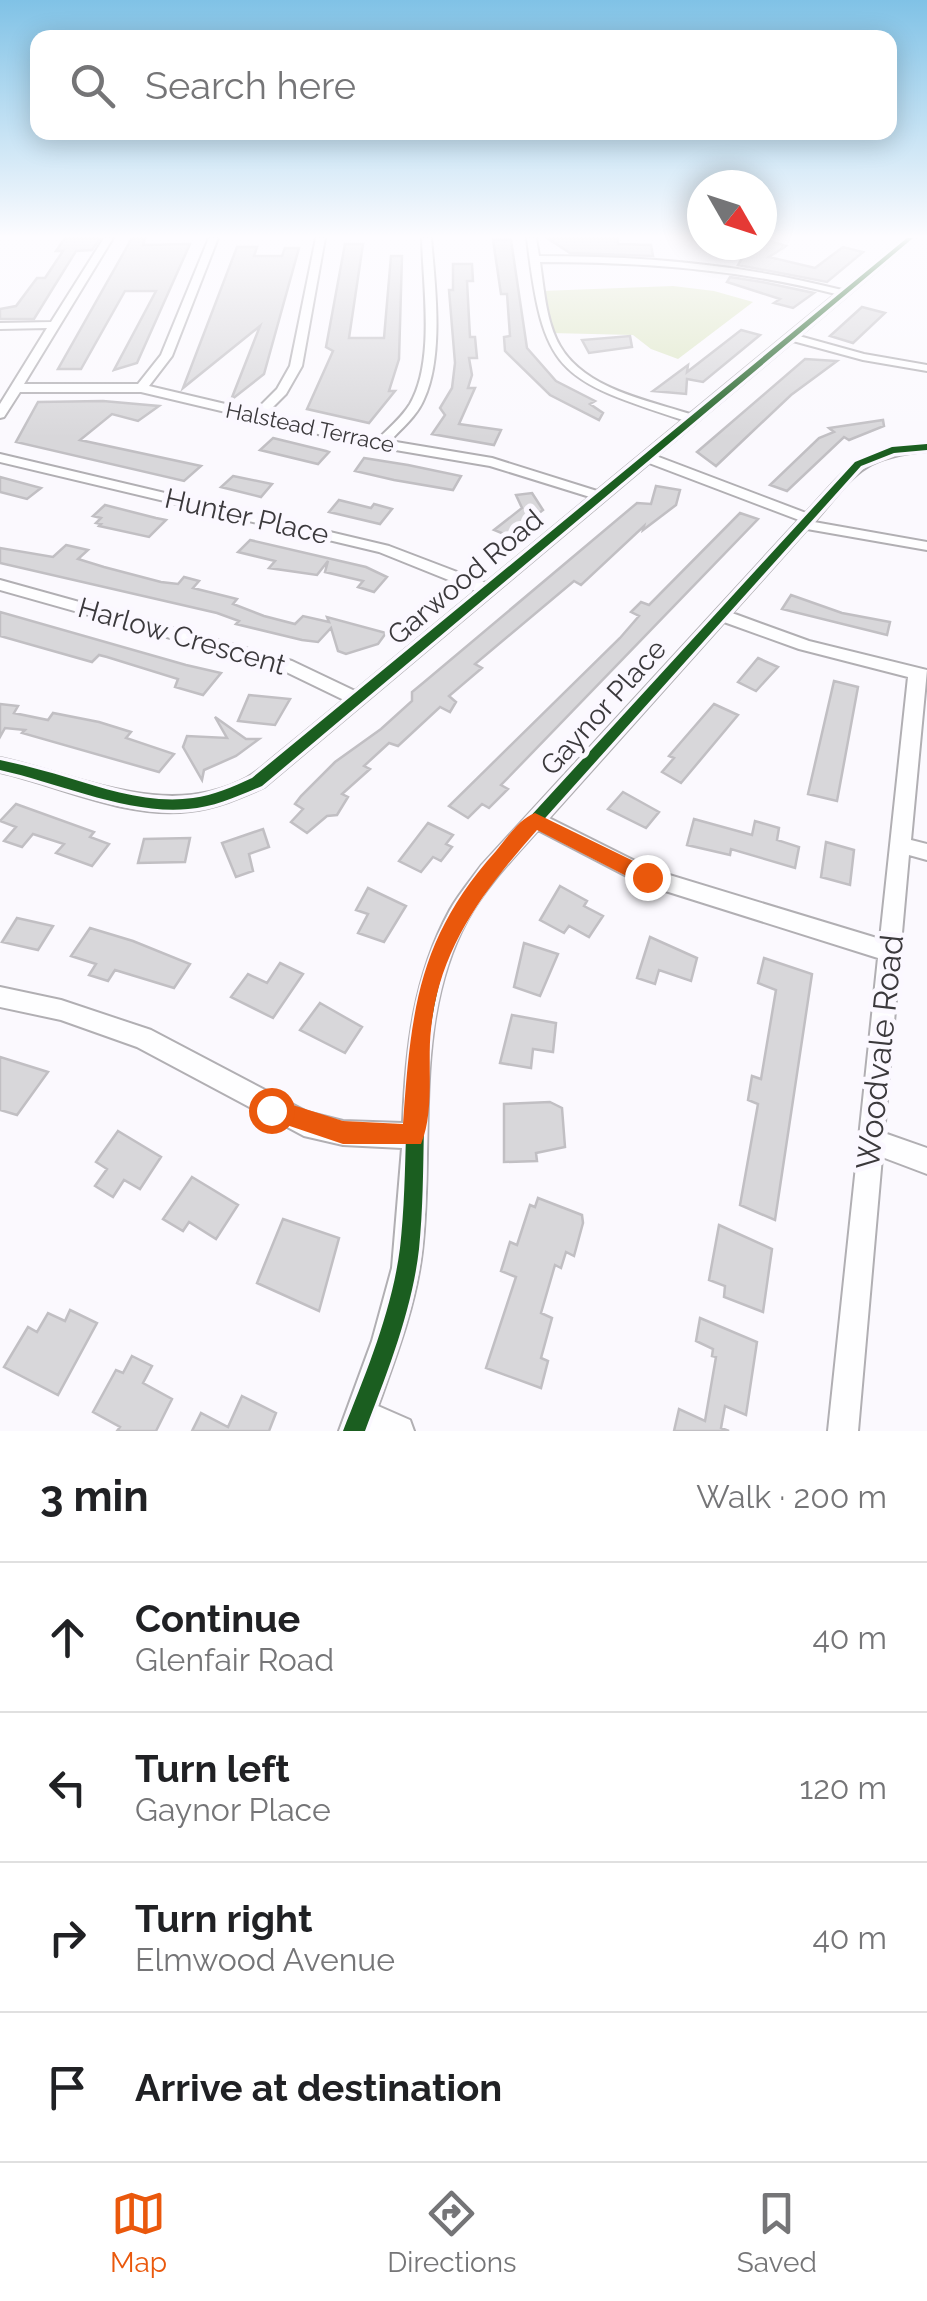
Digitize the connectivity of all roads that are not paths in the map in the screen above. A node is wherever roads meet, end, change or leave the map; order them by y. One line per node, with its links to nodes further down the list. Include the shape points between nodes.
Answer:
1 (67, 305): 7 (street)
2 (187, 305): 12 (street, via 166,356)
3 (308, 305): 14 (street, via 296,366)
4 (426, 305): 16 (street, via 424,381 416,404)
5 (545, 305): 15 (street, via 564,361 605,387)
6 (830, 305): 9 (street, Garwood Road)
7 (55, 325): 8 (street); 11 (street)
8 (0, 326)
9 (791, 337): 10 (street); 15 (street, Garwood Road)
10 (927, 368)
11 (17, 388): 12 (street, Halstead Terrace); 13 (street)
12 (141, 388): 14 (street, Halstead Terrace)
13 (0, 414)
14 (258, 415): 16 (street, Halstead Terrace)
15 (692, 419): 18 (street, Garwood Road)
16 (381, 443): 20 (street, Halstead Terrace, via 518,468)
17 (927, 447): 21 (street, Gaynor Place, via 867,459)
18 (646, 457): 20 (street, Garwood Road); 21 (street)
19 (0, 458): 24 (street, Hunter Place, via 384,549)
20 (599, 496): 24 (street, Garwood Road)
21 (806, 522): 22 (street); 25 (street, Gaynor Place)
22 (927, 546)
23 (0, 585): 27 (street, Harlow Crescent, via 286,665)
24 (489, 590): 27 (street, Garwood Road)
25 (720, 615): 26 (street, via 805,646); 29 (street, Gaynor Place)
26 (922, 675): 30 (street, Woodvale Road)
27 (358, 700): 28 (street, Garwood Road, via 257,782 201,805 148,806)
28 (0, 764)
29 (535, 820): 32 (street, via 647,877); 34 (street, Gaynor Place, via 474,888 438,955 420,1025)
30 (900, 844): 31 (street); 32 (street, Woodvale Road)
31 (927, 852)
32 (890, 952): 35 (street, Woodvale Road)
33 (0, 996): 34 (street, via 143,1038 304,1124)
34 (413, 1136): 37 (street, Gaynor Place, via 408,1255)
35 (871, 1142): 36 (street); 39 (street, Woodvale Road)
36 (927, 1162)
37 (358, 1422): 38 (street)
38 (399, 1431)
39 (842, 1431)

